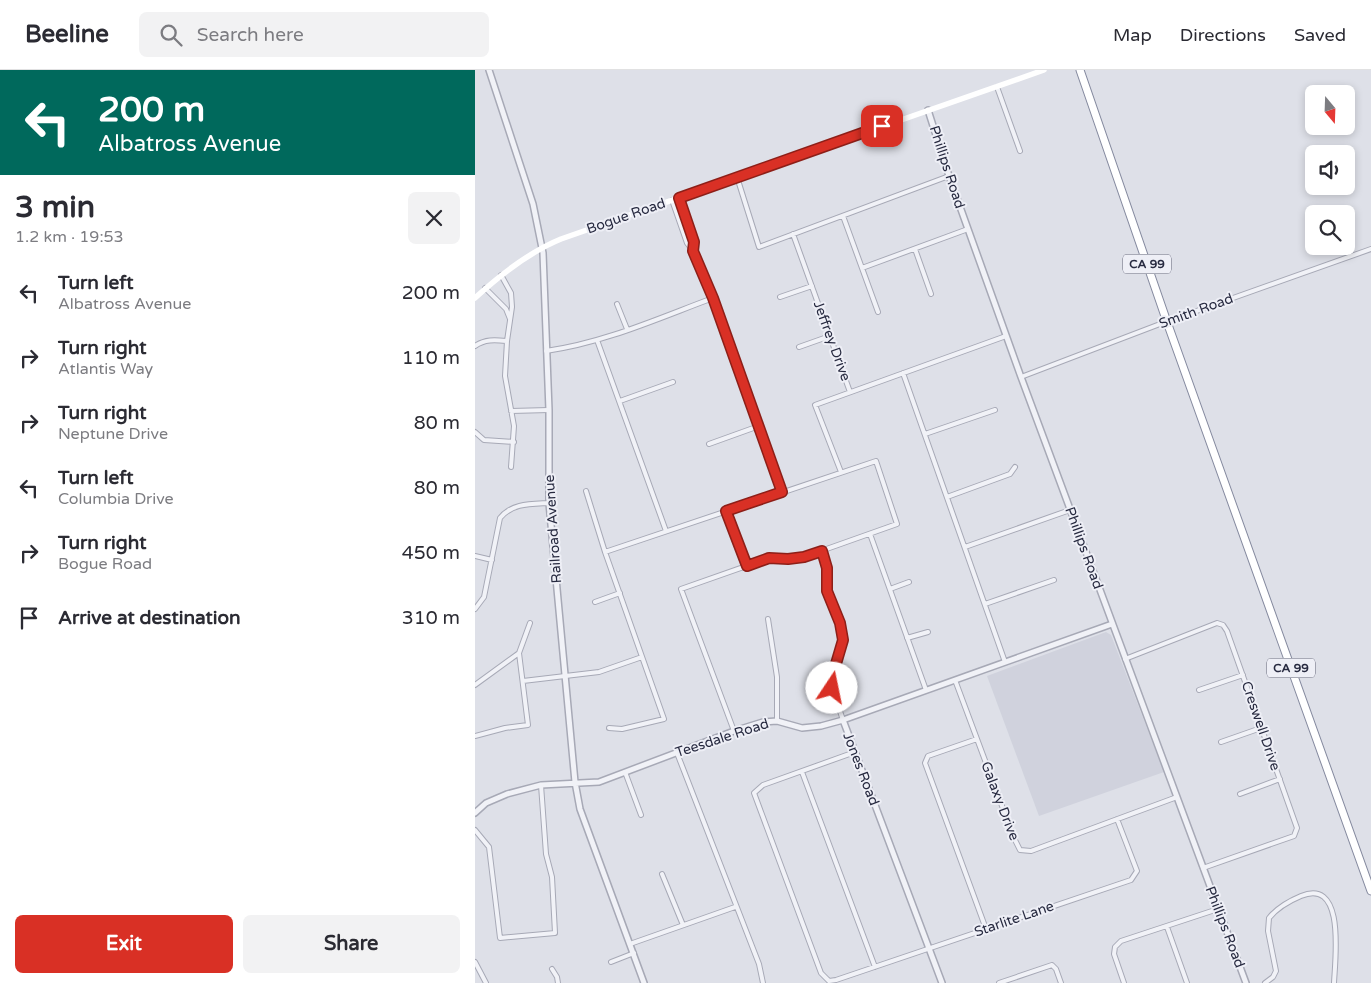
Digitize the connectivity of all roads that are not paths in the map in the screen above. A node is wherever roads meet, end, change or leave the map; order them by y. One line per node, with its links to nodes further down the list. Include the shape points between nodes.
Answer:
1 (489, 70): 14 (street, Railroad Avenue, via 533,204)
2 (1044, 70): 4 (main road, Bogue Road)
3 (1080, 70): 29 (highway, CA 99)
4 (997, 86): 5 (main road, Bogue Road); 6 (street)
5 (928, 110): 7 (street, Phillips Road); 8 (main road, Bogue Road)
6 (1020, 151)
7 (949, 176): 11 (street); 12 (street, Phillips Road)
8 (737, 177): 9 (main road, Bogue Road); 13 (street, via 759,247)
9 (679, 198): 10 (main road, Bogue Road); 17 (street, via 694,242)
10 (672, 200): 14 (main road, Bogue Road); 17 (street, via 687,243)
11 (843, 216): 13 (street); 18 (street)
12 (968, 229): 15 (street); 32 (street, Phillips Road)
13 (793, 234): 20 (street, Jeffrey Drive)
14 (543, 248): 19 (main road, Bogue Road); 37 (street, Railroad Avenue)
15 (915, 249): 18 (street); 22 (street)
16 (1371, 249): 29 (street, Smith Road)
17 (693, 251): 25 (street)
18 (862, 268): 27 (street)
19 (501, 275): 21 (main road, Bogue Road); 28 (street, via 511,293)
20 (812, 286): 23 (street); 31 (street, Jeffrey Drive)
21 (485, 288): 24 (main road, Bogue Road); 28 (street)
22 (931, 294)
23 (780, 297)
24 (475, 298)
25 (713, 298): 30 (street); 46 (street)
26 (617, 304): 30 (street)
27 (878, 312)
28 (511, 320): 34 (street)
29 (1167, 322): 39 (street, Smith Road); 114 (highway, CA 99)
30 (627, 329): 33 (street)
31 (830, 336): 36 (street); 41 (street, Jeffrey Drive)
32 (1006, 336): 38 (street); 39 (street, Phillips Road)
33 (597, 340): 37 (street, via 573,348); 42 (street)
34 (507, 341): 35 (street, via 489,340); 45 (street, via 505,376)
35 (475, 346)
36 (799, 347)
37 (546, 351): 43 (street, Railroad Avenue)
38 (903, 373): 41 (street); 48 (street)
39 (1021, 377): 58 (street, Phillips Road)
40 (673, 382): 42 (street)
41 (851, 392): 53 (street, Jeffrey Drive, via 815,405)
42 (620, 401): 60 (street)
43 (549, 410): 45 (street); 57 (street, Railroad Avenue)
44 (995, 410): 48 (street)
45 (511, 411): 49 (street)
46 (759, 426): 50 (street); 55 (street)
47 (475, 432): 49 (street, via 485,440)
48 (925, 434): 56 (street)
49 (514, 442): 51 (street)
50 (709, 444)
51 (511, 467)
52 (1015, 467): 56 (street, via 1010,474)
53 (841, 472): 55 (street); 61 (street, via 876,461 897,524)
54 (586, 491): 64 (street)
55 (782, 492): 59 (street)
56 (947, 497): 62 (street)
57 (549, 502): 66 (street, via 506,511 500,518); 85 (street, Railroad Avenue)
58 (1070, 510): 62 (street); 77 (street, Phillips Road)
59 (726, 511): 60 (street); 67 (street)
60 (666, 531): 64 (street)
61 (870, 534): 63 (street); 70 (street)
62 (965, 547): 73 (street)
63 (822, 551): 67 (street, via 804,557 769,558); 92 (street, Jones Road, via 827,568 827,591 843,640 832,688)
64 (605, 552): 71 (street)
65 (475, 556): 66 (street)
66 (492, 560): 74 (street, via 485,597)
67 (747, 566): 95 (street, via 681,589)
68 (1054, 580): 73 (street)
69 (909, 582): 70 (street)
70 (890, 590): 79 (street)
71 (620, 593): 72 (street); 81 (street)
72 (595, 602)
73 (985, 604): 83 (street)
74 (475, 609)
75 (768, 619): 91 (street, via 777,677)
76 (530, 623): 80 (street)
77 (1112, 624): 82 (street, Phillips Road); 83 (street, Teesdale Road)
78 (928, 632): 79 (street)
79 (907, 638): 89 (street)
80 (519, 652): 86 (street); 88 (street)
81 (643, 657): 85 (street, via 599,672); 93 (street, via 665,719 622,729)
82 (1125, 659): 84 (street, Creswell Drive, via 1217,623 1223,625 1227,632); 107 (street, Phillips Road)
83 (1005, 662): 87 (street, Teesdale Road)
84 (1243, 675): 90 (street); 94 (street, Creswell Drive)
85 (565, 676): 86 (street); 104 (street, Railroad Avenue)
86 (523, 680): 96 (street, via 528,724)
87 (955, 680): 89 (street, Teesdale Road); 97 (street, Galaxy Drive)
88 (475, 685)
89 (926, 690): 92 (street, Teesdale Road)
90 (1199, 690)
91 (777, 720): 92 (street, Teesdale Road, via 802,728); 95 (street, Teesdale Road)
92 (843, 720): 99 (street, Jones Road)
93 (609, 728)
94 (1261, 728): 98 (street); 103 (street, Creswell Drive)
95 (734, 731): 100 (street, Teesdale Road)
96 (475, 736)
97 (977, 740): 110 (street, Galaxy Drive, via 1020,850 1031,851); 119 (street, via 928,756 925,763)
98 (1221, 742)
99 (855, 752): 102 (street); 121 (street, Jones Road)
100 (677, 753): 101 (street, Teesdale Road); 115 (street)
101 (625, 772): 104 (street, Teesdale Road, via 599,782); 109 (street)
102 (802, 772): 125 (street); 125 (street, Starlite Lane, via 763,785 754,795 821,973 827,980 836,980)
103 (1279, 779): 106 (street); 112 (street, Creswell Drive, via 1297,828 1294,836)
104 (575, 782): 105 (street, Teesdale Road); 120 (street, Railroad Avenue, via 580,809)
105 (541, 784): 108 (street, Teesdale Road, via 486,803); 111 (street, via 555,933 500,938 489,847)
106 (1239, 794)
107 (1177, 797): 110 (street, Galaxy Drive); 112 (street, Phillips Road)
108 (475, 813)
109 (641, 815)
110 (1117, 819): 119 (street, Starlite Lane, via 1137,871 1131,880)
111 (475, 830)
112 (1203, 868): 116 (street, Phillips Road)
113 (663, 874): 117 (street)
114 (1371, 890)
115 (735, 907): 117 (street); 130 (street, via 759,964)
116 (1218, 909): 118 (street); 136 (street, Phillips Road)
117 (683, 925): 120 (street)
118 (1167, 927): 134 (street, via 1121,942 1115,947 1114,954); 135 (street)
119 (987, 929): 121 (street, Starlite Lane)
120 (630, 944): 122 (street, Railroad Avenue)
121 (930, 949): 125 (street, Starlite Lane); 131 (street, Jones Road)
122 (634, 953): 124 (street); 129 (street, Railroad Avenue)
123 (475, 962): 127 (street)
124 (611, 962)
125 (875, 967)
126 (552, 969): 128 (street)
127 (486, 983)
128 (558, 983)
129 (644, 983)
130 (763, 983)
131 (942, 983)
132 (999, 983): 133 (street, via 1051,965)
133 (1061, 983)
134 (1124, 983)
135 (1187, 983)
136 (1246, 983)
137 (1265, 983): 138 (street, via 1276,971 1269,918 1279,908 1311,893 1328,900 1333,912 1336,945)
138 (1334, 983)

